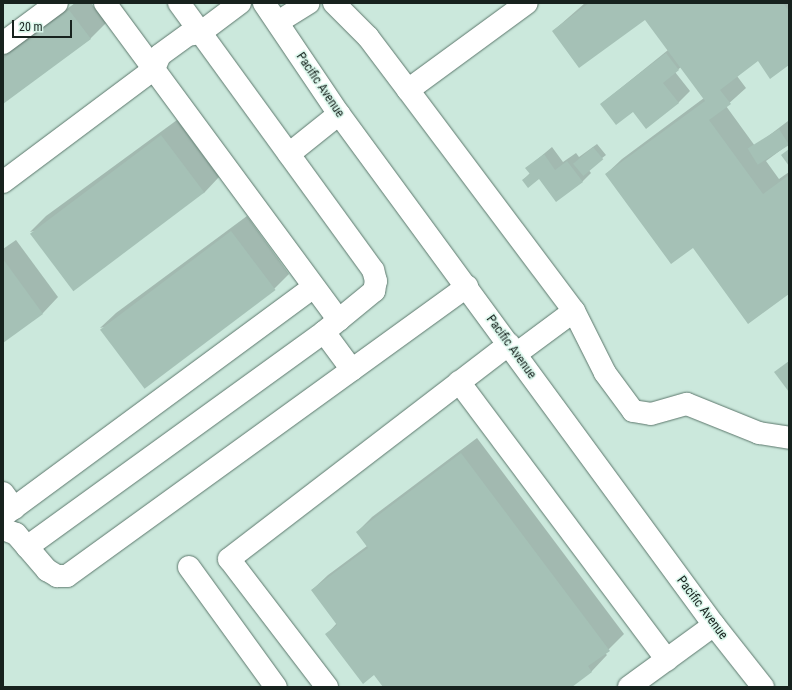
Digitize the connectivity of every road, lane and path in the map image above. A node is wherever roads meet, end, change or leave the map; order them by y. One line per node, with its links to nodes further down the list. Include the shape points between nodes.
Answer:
1 (57, 3): 11 (street)
2 (105, 3): 12 (street)
3 (179, 3): 10 (street)
4 (240, 3): 10 (street)
5 (264, 3): 9 (street, Pacific Avenue)
6 (308, 3): 9 (street)
7 (334, 3): 13 (street, via 368,37)
8 (526, 3): 13 (street)
9 (278, 22): 14 (street, Pacific Avenue)
10 (200, 33): 12 (street, via 198,46 168,68); 15 (street)
11 (3, 43)
12 (154, 69): 16 (street); 18 (street)
13 (408, 90): 19 (street)
14 (339, 114): 15 (street); 17 (street, Pacific Avenue)
15 (289, 154): 20 (street, via 373,270 376,281 374,291)
16 (3, 182)
17 (466, 286): 21 (street, Pacific Avenue); 22 (street)
18 (314, 287): 20 (street); 25 (street)
19 (574, 311): 21 (street); 24 (street, via 605,374 633,411 652,414 687,404 759,433)
20 (331, 326): 22 (street); 27 (street)
21 (512, 349): 23 (street); 29 (street, Pacific Avenue)
22 (352, 370): 27 (street, via 67,576 57,576 47,570)
23 (459, 382): 30 (street); 32 (street, via 229,559)
24 (789, 438)
25 (7, 506)
26 (3, 529): 27 (street, via 16,534)
27 (27, 547)
28 (189, 567): 31 (street)
29 (714, 625): 30 (street); 34 (street, Pacific Avenue)
30 (667, 660): 33 (street)
31 (276, 687)
32 (327, 687)
33 (629, 687)
34 (763, 687)

